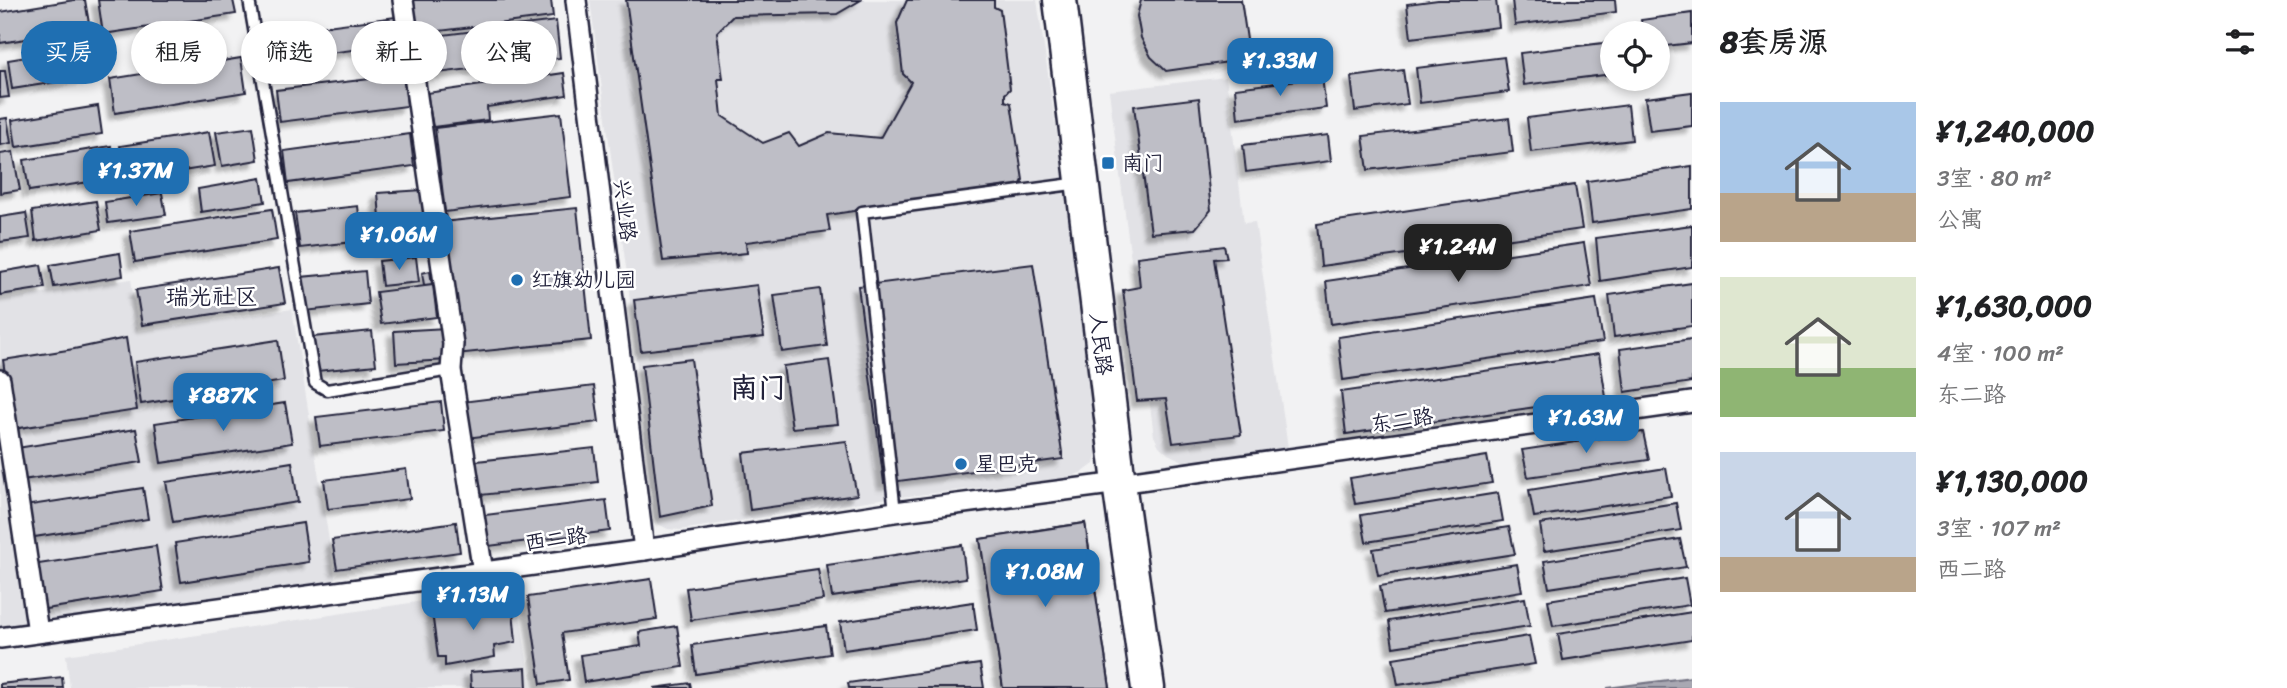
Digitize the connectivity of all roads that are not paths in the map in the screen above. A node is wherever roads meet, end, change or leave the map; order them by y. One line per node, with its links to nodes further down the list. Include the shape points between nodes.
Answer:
1 (249, 0): 7 (lane, via 315,383 327,390)
2 (404, 0): 7 (street, via 453,344)
3 (576, 0): 12 (street, 兴业路)
4 (1060, 0): 6 (main road, 人民路)
5 (1079, 0): 10 (main road, 人民路)
6 (1081, 183): 10 (main road, 人民路); 11 (lane, via 862,212)
7 (451, 370): 13 (street)
8 (0, 380): 14 (street)
9 (1692, 402): 10 (street, 东二路)
10 (1127, 482): 11 (street, 西二路); 16 (main road, 人民路); 17 (main road, 人民路)
11 (895, 512): 12 (street, 西二路)
12 (644, 550): 13 (street, 西二路)
13 (483, 572): 14 (street, 西二路)
14 (38, 632): 15 (street, 西二路)
15 (0, 638)
16 (1148, 688)
17 (1166, 688)

